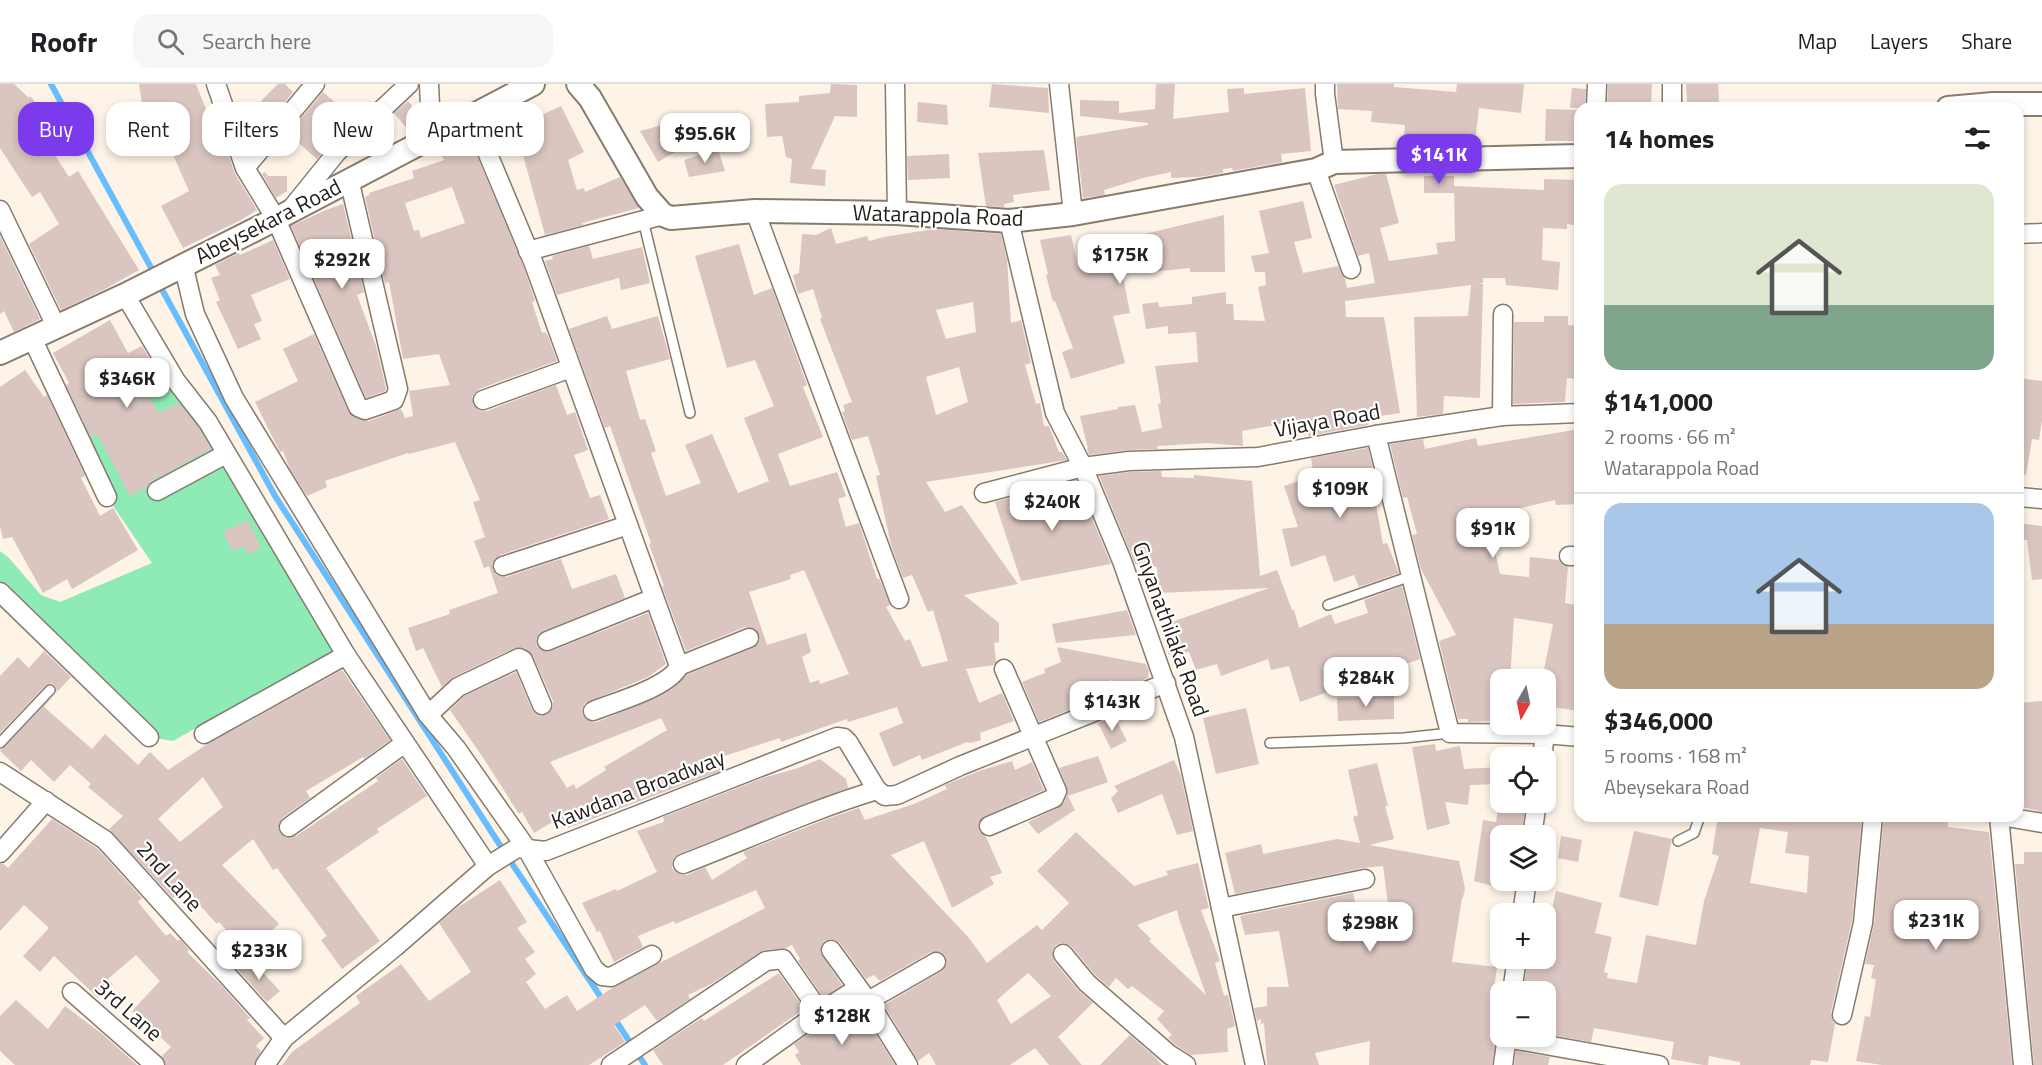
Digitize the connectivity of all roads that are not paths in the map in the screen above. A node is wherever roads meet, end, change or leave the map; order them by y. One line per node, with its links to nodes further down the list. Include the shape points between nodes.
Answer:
1 (315, 84): 22 (street)
2 (409, 84): 28 (street, via 338,152)
3 (429, 84): 12 (street)
4 (533, 84): 13 (street, Abeysekara Road)
5 (578, 84): 29 (street, via 647,197)
6 (895, 84): 26 (street)
7 (1059, 84): 27 (street)
8 (1325, 84): 21 (street)
9 (1597, 84): 14 (street)
10 (1672, 84): 15 (street)
11 (221, 88): 22 (street)
12 (430, 102)
13 (499, 102)
14 (1596, 102)
15 (1672, 102)
16 (2024, 104): 17 (street)
17 (2042, 104)
18 (406, 149): 23 (street, Abeysekara Road)
19 (489, 156): 33 (street)
20 (1574, 156): 21 (street, Watarappola Road)
21 (1325, 166): 27 (street, Watarappola Road); 35 (street)
22 (245, 168): 28 (street)
23 (349, 179): 28 (street, Abeysekara Road); 28 (street, via 398,389 394,400 365,410 358,407)
24 (0, 210): 38 (street)
25 (755, 211): 26 (street, Watarappola Road); 29 (street, Watarappola Road); 59 (street)
26 (897, 213): 30 (street, Watarappola Road)
27 (1073, 214): 30 (street, Watarappola Road)
28 (282, 216): 34 (street, Abeysekara Road)
29 (653, 218): 33 (street); 43 (lane, via 664,315)
30 (1009, 221): 48 (street, Gnyanathilaka Road, via 1055,413)
31 (2042, 233): 32 (street)
32 (2024, 234)
33 (528, 251): 41 (street)
34 (180, 266): 36 (street, Abeysekara Road); 70 (street, via 195,314 234,399)
35 (1351, 269)
36 (132, 290): 38 (street, Abeysekara Road); 47 (street, via 176,381)
37 (1503, 314): 45 (street)
38 (57, 326): 39 (street, Abeysekara Road)
39 (32, 338): 40 (street, Abeysekara Road); 51 (street)
40 (0, 353)
41 (571, 368): 42 (street); 54 (street)
42 (483, 400)
43 (690, 413)
44 (1574, 413): 45 (street, Vijaya Road)
45 (1502, 416): 46 (street, Vijaya Road)
46 (1376, 435): 48 (street, Vijaya Road, via 1258,457 1129,460); 56 (street)
47 (226, 454): 49 (street); 63 (street)
48 (1083, 467): 50 (street, Vijaya Road); 66 (street, Gnyanathilaka Road)
49 (157, 491)
50 (984, 493)
51 (107, 497)
52 (2024, 498): 53 (street)
53 (2042, 500)
54 (628, 525): 55 (street); 58 (street)
55 (503, 566)
56 (1410, 576): 60 (lane); 71 (street)
57 (0, 592): 77 (street)
58 (654, 598): 62 (street); 64 (street)
59 (899, 599)
60 (1328, 605)
61 (749, 638): 64 (street)
62 (547, 640)
63 (346, 655): 73 (street); 79 (street)
64 (679, 666): 69 (street, via 662,683)
65 (1004, 669): 75 (street)
66 (1166, 683): 75 (street); 97 (street, Gnyanathilaka Road, via 1184,737)
67 (50, 690): 78 (lane)
68 (542, 705): 70 (street, via 524,660 519,658 458,687)
69 (593, 711)
70 (428, 715): 92 (street, via 456,748)
71 (1450, 733): 72 (street); 80 (lane)
72 (1490, 733)
73 (204, 734)
74 (1556, 735): 76 (street)
75 (1034, 736): 82 (street, via 897,795 885,796); 89 (street, via 1057,791 1054,798)
76 (1574, 736)
77 (149, 737)
78 (0, 743)
79 (405, 743): 90 (street); 94 (street)
80 (1270, 743)
81 (0, 772): 83 (street, 2nd Lane)
82 (877, 790): 92 (street, Kawdana Broadway, via 848,742 837,738 546,852); 95 (street, via 829,805)
83 (46, 801): 93 (street); 106 (street, 2nd Lane, via 105,840)
84 (2024, 820): 88 (street)
85 (1698, 822): 91 (lane, via 1694,833)
86 (1872, 822): 105 (street, via 1863,923)
87 (2001, 822): 118 (street)
88 (2042, 823)
89 (989, 826)
90 (289, 828)
91 (1678, 842)
92 (522, 849): 94 (street); 100 (street, via 594,969 602,976 611,977)
93 (0, 853)
94 (494, 863): 106 (street)
95 (682, 864)
96 (1365, 879): 97 (street)
97 (1221, 908): 110 (street, Gnyanathilaka Road)
98 (831, 950): 103 (street)
99 (1063, 954): 115 (street, via 1087,983 1170,1056)
100 (652, 956)
101 (936, 962): 103 (street)
102 (72, 992): 111 (street, 3rd Lane)
103 (863, 995): 104 (street); 114 (street)
104 (820, 1012): 109 (street, via 783,959 766,961); 113 (street)
105 (1842, 1015)
106 (284, 1038): 112 (street)
107 (1556, 1046): 117 (street)
108 (1506, 1047): 116 (street)
109 (616, 1061)
110 (1251, 1064)
111 (155, 1065)
112 (265, 1065)
113 (746, 1065)
114 (908, 1065)
115 (1186, 1065)
116 (1503, 1065)
117 (1659, 1065)
118 (2023, 1065)

